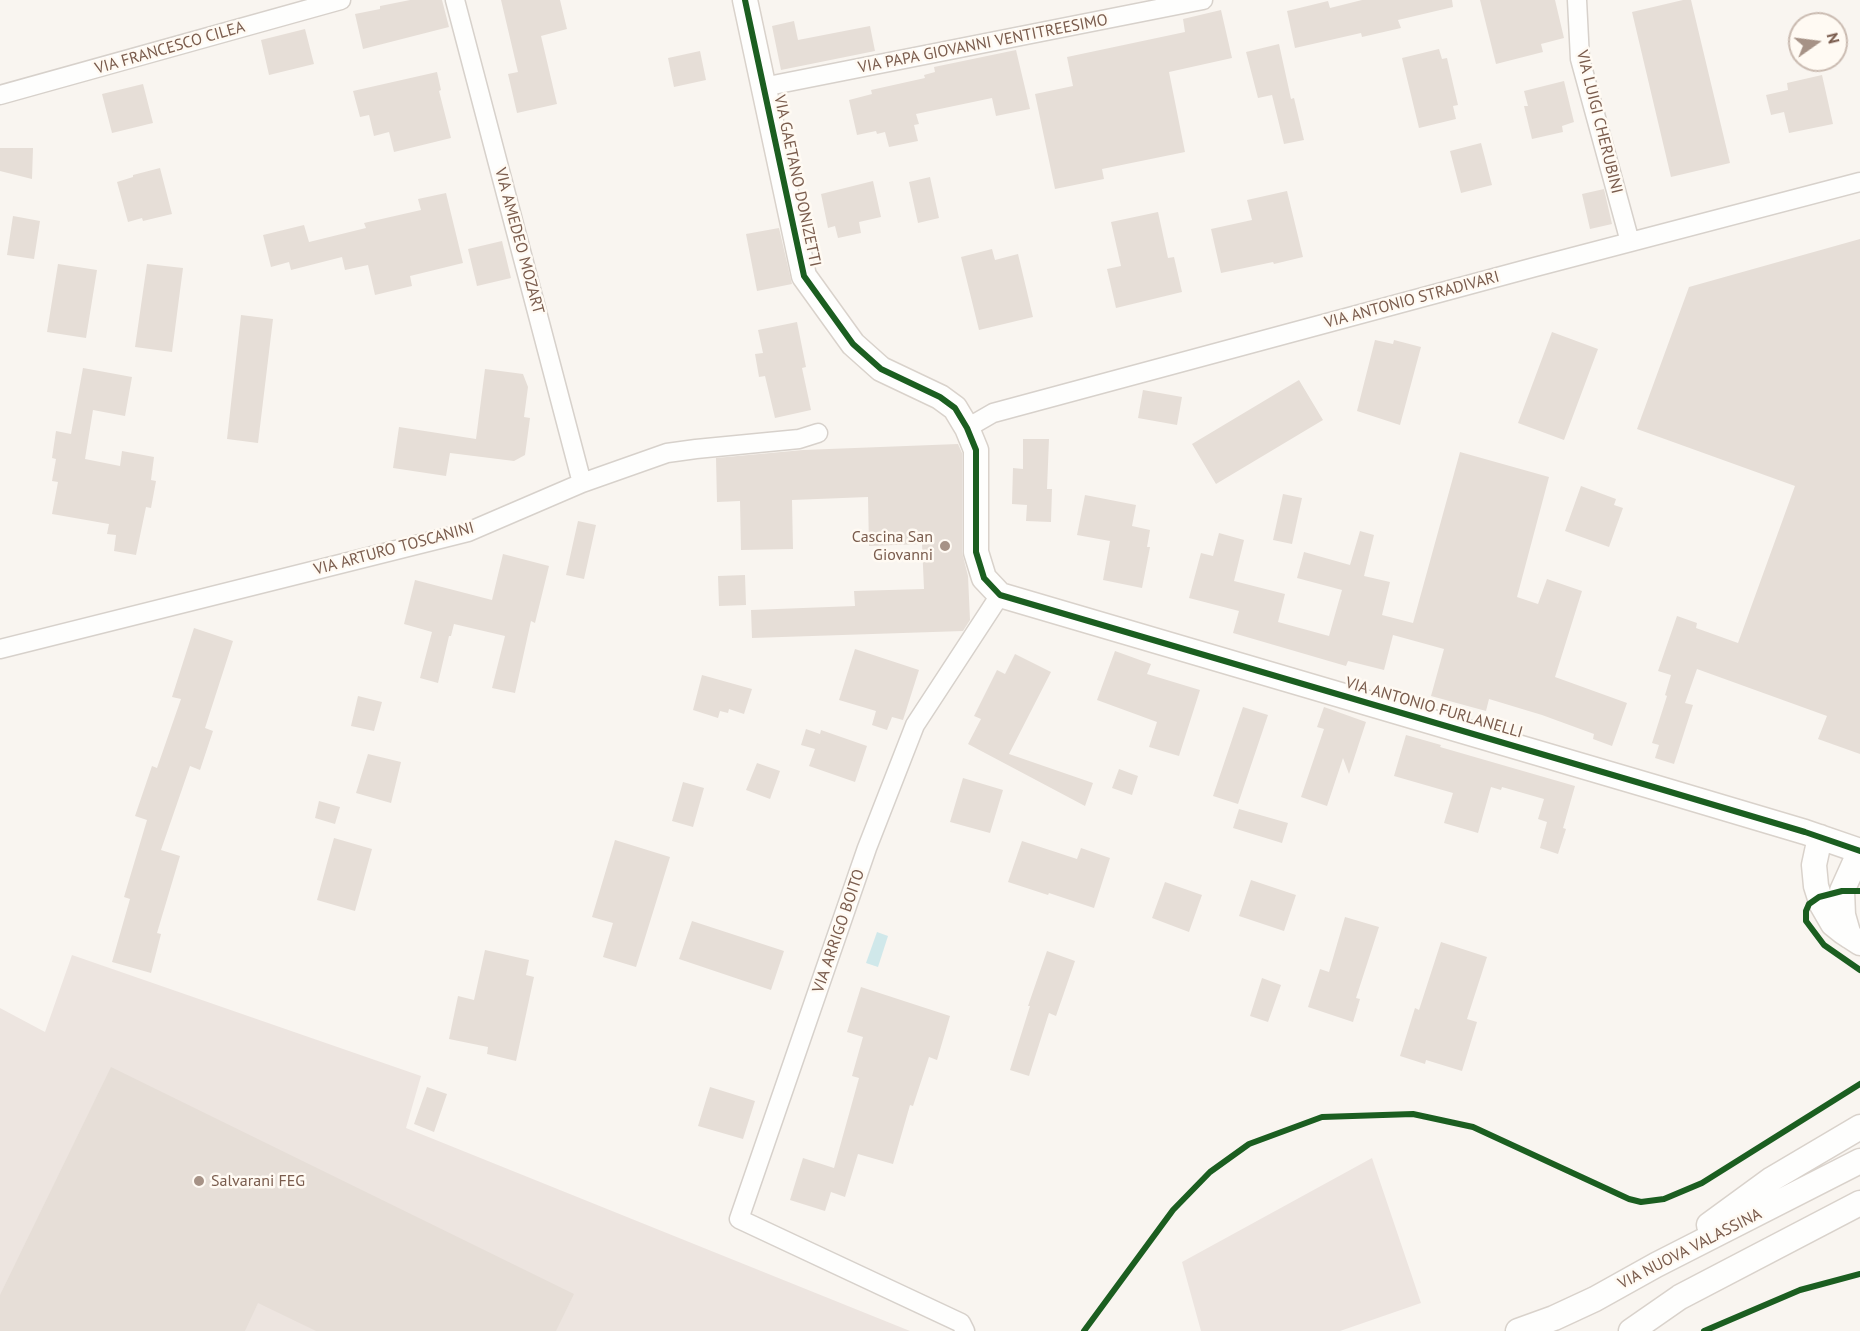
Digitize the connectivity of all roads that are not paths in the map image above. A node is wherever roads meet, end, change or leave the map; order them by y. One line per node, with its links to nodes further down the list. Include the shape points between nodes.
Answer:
1 (340, 0): 7 (street, VIA FRANCESCO CILEA)
2 (455, 0): 12 (street, VIA AMEDEO MOZART)
3 (745, 0): 6 (street, VIA GAETANO DONIZETTI)
4 (1203, 0): 6 (street, VIA PAPA GIOVANNI VENTITREESIMO)
5 (1577, 0): 9 (street, VIA LUIGI CHERUBINI, via 1580,59)
6 (763, 87): 10 (street, VIA GAETANO DONIZETTI, via 804,276 853,344 881,369 955,408)
7 (0, 95)
8 (1860, 182): 9 (street, VIA ANTONIO STRADIVARI)
9 (1630, 242): 10 (street, VIA ANTONIO STRADIVARI, via 993,413)
10 (967, 428): 13 (street, via 976,450 976,552 984,578)
11 (818, 433): 12 (street, VIA ARTURO TOSCANINI, via 799,439 667,453)
12 (582, 483): 14 (street, VIA ARTURO TOSCANINI, via 468,532)
13 (1000, 595): 15 (street, VIA ANTONIO FURLANELLI); 24 (street, VIA ARRIGO BOITO, via 915,725 867,848 739,1219)
14 (0, 649)
15 (1820, 837): 16 (street, VIA ANTONIO FURLANELLI); 17 (street, via 1814,865 1819,897 1838,928)
16 (1860, 851): 17 (street, via 1842,891 1843,915)
17 (1855, 939)
18 (1860, 1127): 23 (street, via 1772,1179)
19 (1860, 1161): 23 (street, VIA NUOVA VALASSINA)
20 (1860, 1203): 22 (street)
21 (1860, 1221): 22 (street)
22 (1789, 1240): 26 (street, via 1680,1297)
23 (1656, 1265): 25 (street, VIA NUOVA VALASSINA, via 1595,1299)
24 (963, 1327)
25 (1518, 1331)
26 (1631, 1331)

